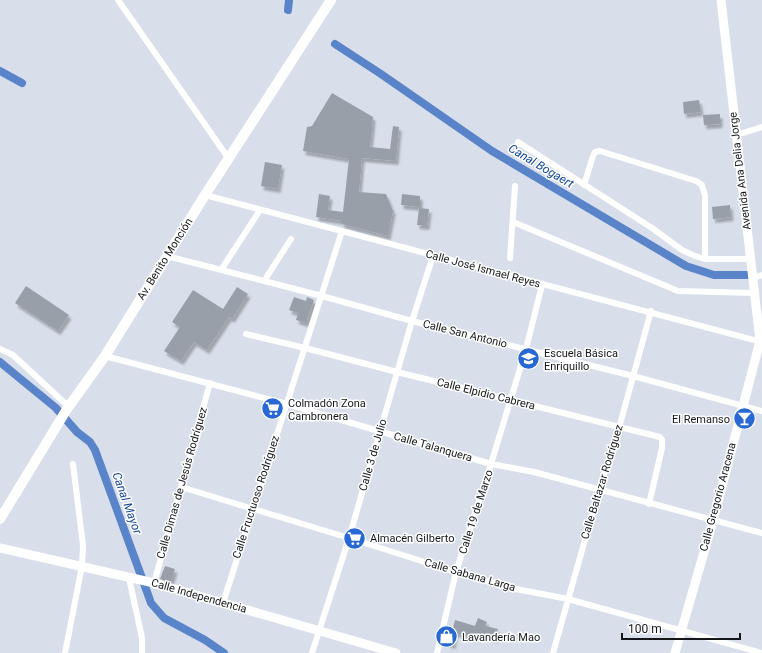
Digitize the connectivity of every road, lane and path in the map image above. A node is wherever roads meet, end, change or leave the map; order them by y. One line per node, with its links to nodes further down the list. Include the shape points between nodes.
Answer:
1 (118, 0): 7 (street)
2 (331, 0): 7 (main road, Av. Benito Monción)
3 (721, 0): 5 (street, Avenida Ana Delia Jorge)
4 (762, 127): 5 (street)
5 (736, 135): 19 (street, Avenida Ana Delia Jorge)
6 (518, 142): 8 (street)
7 (229, 159): 10 (main road, Av. Benito Monción)
8 (584, 185): 18 (street, via 682,250); 18 (street, via 593,156 595,152 600,151 696,181 702,185 705,196)
9 (515, 186): 12 (street)
10 (205, 195): 11 (street, Calle José Ismael Reyes); 15 (main road, Av. Benito Monción)
11 (260, 210): 13 (street, Calle José Ismael Reyes); 20 (street)
12 (513, 222): 17 (street); 25 (street, via 678,291)
13 (342, 231): 16 (street, Calle José Ismael Reyes); 26 (street, Calle Fructuoso Rodríguez)
14 (291, 239): 23 (street)
15 (167, 256): 20 (street, Calle San Antonio); 34 (main road, Av. Benito Monción)
16 (434, 256): 24 (street, Calle José Ismael Reyes); 28 (street, Calle 3 de Julio)
17 (510, 258)
18 (705, 259): 19 (street)
19 (751, 259): 22 (street, Avenida Ana Delia Jorge)
20 (221, 270): 23 (street, Calle San Antonio)
21 (762, 275): 22 (street)
22 (752, 278): 25 (street, Avenida Ana Delia Jorge)
23 (264, 281): 26 (street, Calle San Antonio)
24 (542, 285): 27 (street, Calle José Ismael Reyes); 33 (street, Calle 19 de Marzo)
25 (754, 293): 30 (street, Avenida Ana Delia Jorge)
26 (322, 296): 28 (street, Calle San Antonio); 31 (street, Calle Fructuoso Rodríguez)
27 (651, 312): 30 (street, Calle José Ismael Reyes); 36 (street, Calle Baltazar Rodríguez)
28 (412, 321): 33 (street, Calle San Antonio); 35 (street, Calle 3 de Julio)
29 (246, 334): 31 (street, Calle Elpidio Cabrera)
30 (761, 341): 40 (street, Calle Gregorio Aracena)
31 (305, 348): 35 (street, Calle Elpidio Cabrera); 39 (street, Calle Fructuoso Rodríguez)
32 (0, 349): 41 (street, via 13,355)
33 (526, 349): 36 (street, Calle San Antonio); 38 (street, Calle 19 de Marzo)
34 (105, 356): 37 (street, Calle Talanquera); 41 (main road, Av. Benito Monción)
35 (397, 372): 38 (street, Calle Elpidio Cabrera); 44 (street, Calle 3 de Julio)
36 (633, 376): 40 (street, Calle San Antonio); 43 (street, Calle Baltazar Rodríguez)
37 (210, 383): 39 (street, Calle Talanquera); 47 (street, Calle Dimas de Jesús Rodríguez)
38 (511, 399): 43 (street, Calle Elpidio Cabrera); 46 (street, Calle 19 de Marzo)
39 (287, 404): 44 (street, Calle Talanquera); 50 (street, Calle Fructuoso Rodríguez)
40 (742, 406): 42 (street, Calle San Antonio); 52 (street, Calle Gregorio Aracena)
41 (68, 408): 51 (main road, Av. Benito Monción)
42 (762, 411)
43 (619, 428): 48 (street, Calle Baltazar Rodríguez); 49 (street, Calle Elpidio Cabrera, via 660,437 662,440)
44 (379, 431): 46 (street, Calle Talanquera); 54 (street, Calle 3 de Julio)
45 (73, 464): 56 (street, via 83,546)
46 (491, 464): 48 (street, Calle Talanquera, via 534,472); 57 (street, Calle 19 de Marzo)
47 (181, 487): 50 (street, Calle Sabana Larga); 59 (street, Calle Dimas de Jesús Rodríguez)
48 (599, 490): 49 (street, Calle Talanquera); 60 (street, Calle Baltazar Rodríguez)
49 (649, 504): 52 (street, Calle Talanquera)
50 (252, 509): 54 (street, Calle Sabana Larga); 61 (street, Calle Fructuoso Rodríguez)
51 (0, 519)
52 (713, 520): 53 (street, Calle Talanquera); 62 (street, Calle Gregorio Aracena)
53 (762, 533)
54 (349, 538): 57 (street, Calle Sabana Larga); 63 (street, Calle 3 de Julio)
55 (0, 548): 56 (street, Calle Independencia)
56 (82, 566): 58 (street, Calle Independencia); 64 (street)
57 (456, 572): 60 (street, Calle Sabana Larga, via 516,589); 68 (street, Calle 19 de Marzo)
58 (132, 578): 59 (street, Calle Independencia); 65 (street)
59 (153, 583): 61 (street, Calle Independencia)
60 (568, 599): 62 (street, Calle Sabana Larga); 69 (street, Calle Baltazar Rodríguez)
61 (222, 603): 63 (street, Calle Independencia)
62 (682, 630): 70 (street, Calle Gregorio Aracena); 71 (street, Calle Sabana Larga)
63 (319, 631): 66 (street, Calle 3 de Julio); 67 (street, Calle Independencia)
64 (65, 653)
65 (142, 653)
66 (312, 653)
67 (396, 653)
68 (437, 653)
69 (553, 653)
70 (675, 653)
71 (762, 653)

